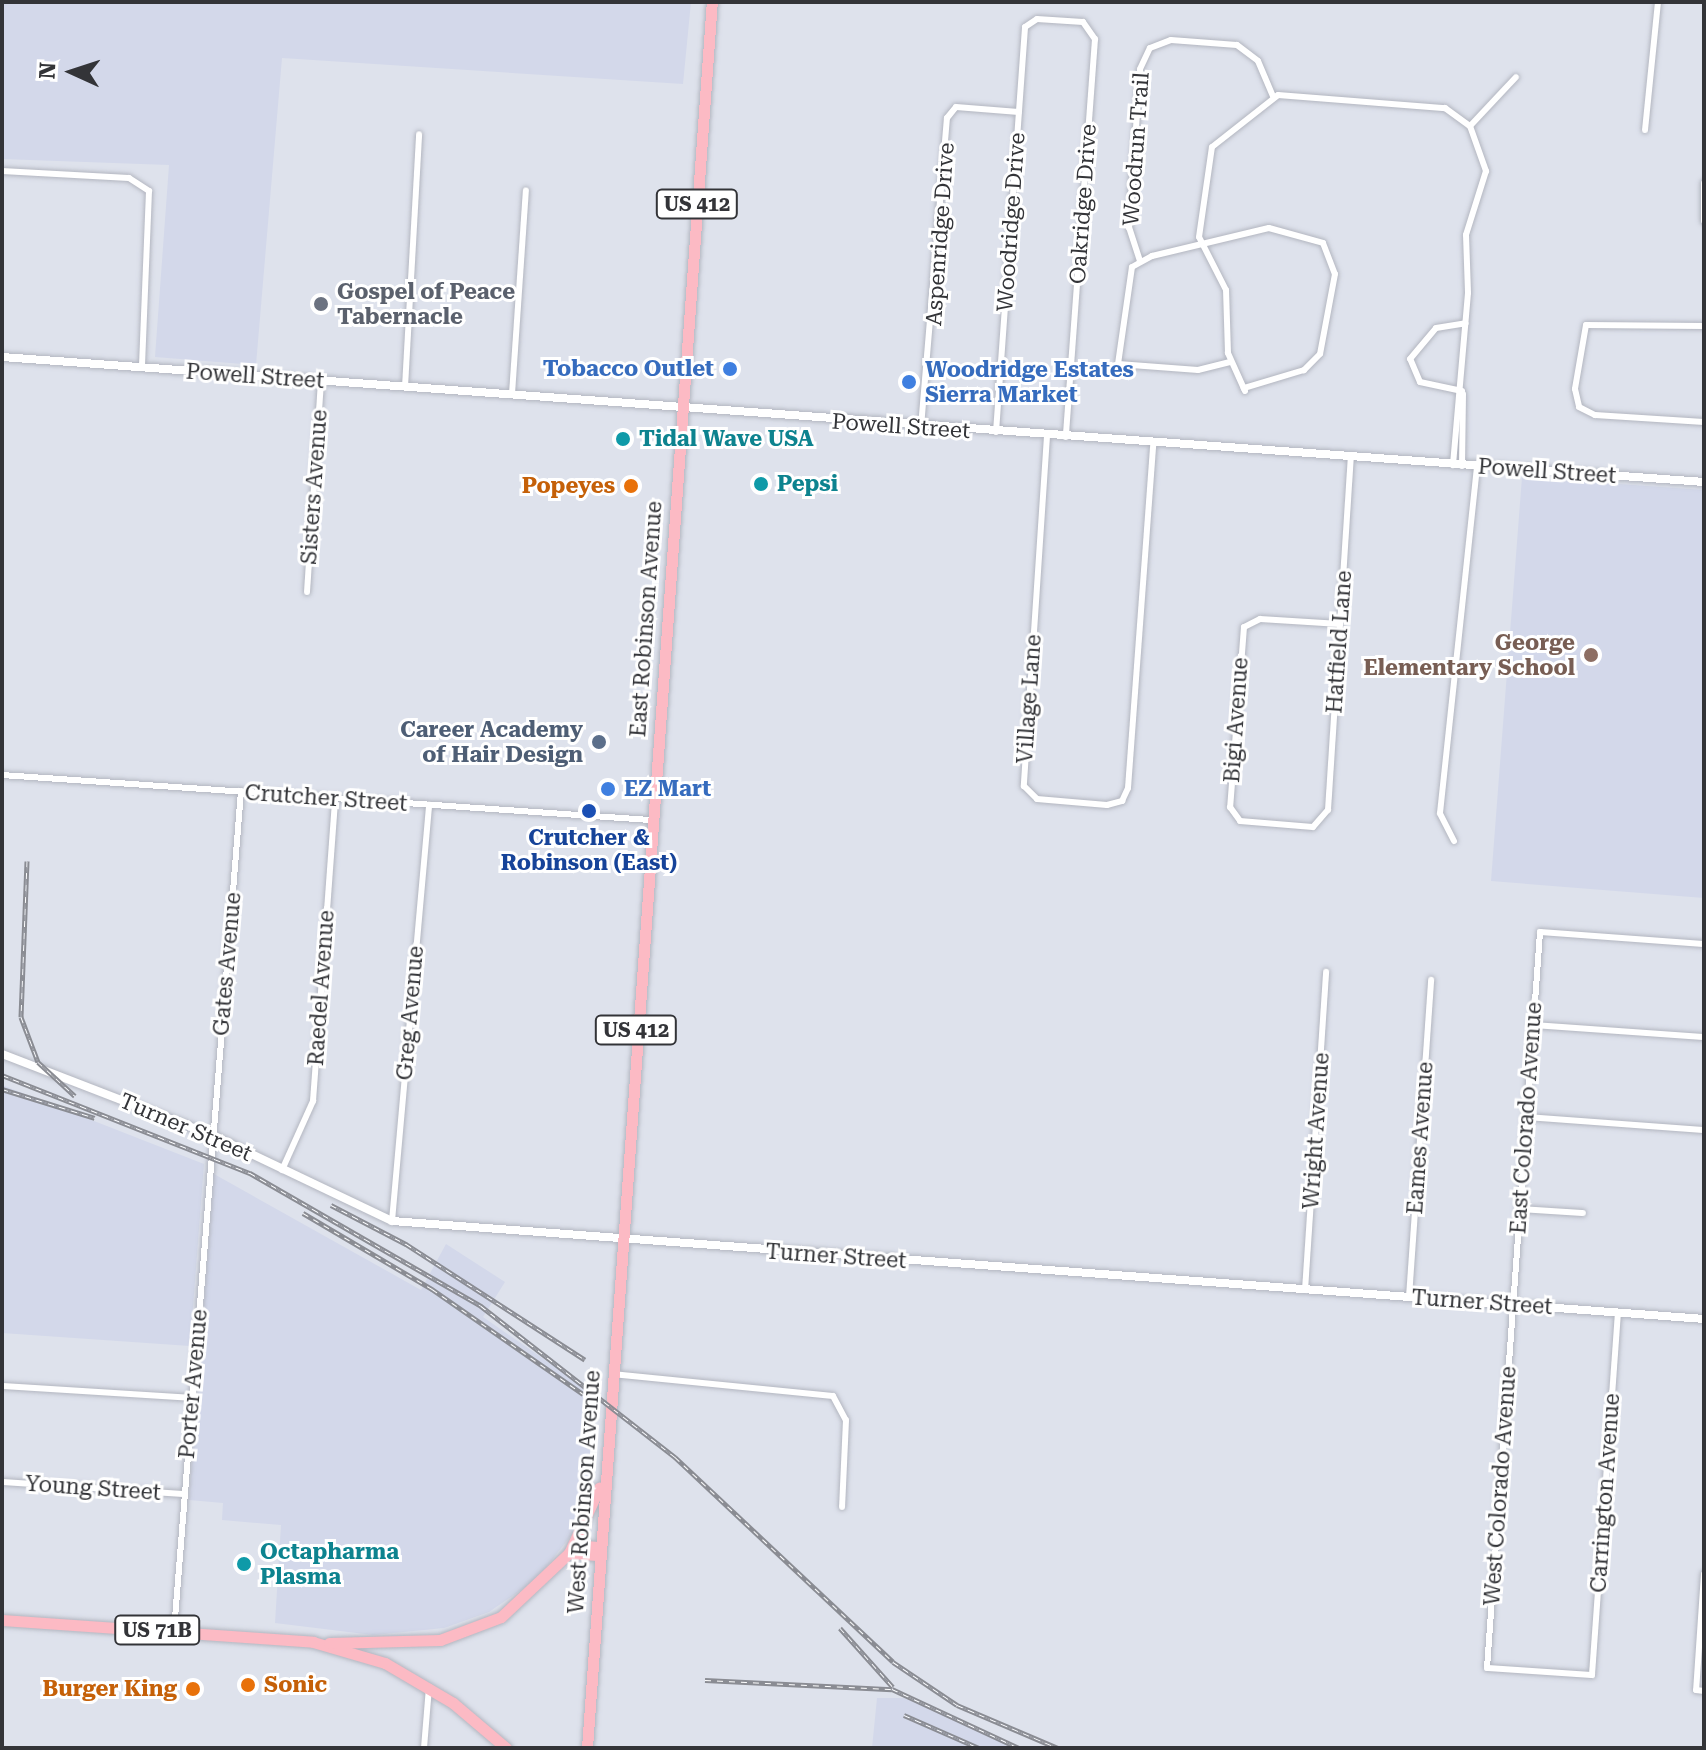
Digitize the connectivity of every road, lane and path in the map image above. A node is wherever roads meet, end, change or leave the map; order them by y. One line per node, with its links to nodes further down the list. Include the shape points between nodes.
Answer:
1 (712, 2): 25 (highway, East Robinson Avenue / US 412)
2 (1658, 2): 8 (street)
3 (1037, 19): 6 (street, Woodridge Drive, via 1025,27); 30 (street, Oakridge Drive, via 1083,22 1095,39)
4 (1516, 77): 7 (street)
5 (1273, 97): 7 (street, via 1434,105); 14 (street, via 1208,152); 15 (street, Woodrun Trail, via 1258,61 1237,45 1171,40 1150,48 1140,69 1129,228)
6 (1019, 112): 27 (street, Aspenridge Drive, via 956,107 947,118); 28 (street, Woodridge Drive)
7 (1470, 126): 16 (street, via 1486,171 1466,235)
8 (1645, 130)
9 (419, 134): 22 (street)
10 (2, 171): 20 (street, via 129,178 149,191)
11 (1704, 183): 13 (street)
12 (526, 190): 24 (street)
13 (1704, 221)
14 (1201, 244): 15 (street); 19 (street, via 1226,290); 19 (street, via 1275,228 1316,238 1333,257 1327,334 1315,361 1244,390)
15 (1140, 261): 19 (street, via 1124,285 1118,364 1198,370)
16 (1466, 323): 23 (street); 23 (street, via 1436,328 1410,359 1420,382)
17 (1704, 326): 26 (street, via 1586,325 1577,343 1579,407 1595,415)
18 (2, 357): 20 (street, Powell Street)
19 (1230, 362)
20 (142, 367): 21 (street, Powell Street)
21 (321, 381): 22 (street, Powell Street); 36 (street, Sisters Avenue)
22 (405, 387): 24 (street, Powell Street)
23 (1462, 391): 33 (street)
24 (512, 394): 25 (street, Powell Street)
25 (682, 407): 27 (street, Powell Street); 42 (highway, East Robinson Avenue / US 412)
26 (1704, 422)
27 (921, 427): 28 (street, Powell Street)
28 (996, 432): 29 (street, Powell Street)
29 (1047, 436): 30 (street, Powell Street); 31 (street, Village Lane, via 1024,786 1037,799 1093,804 1115,804 1128,788)
30 (1066, 437): 31 (street, Powell Street)
31 (1153, 444): 32 (street, Powell Street)
32 (1351, 458): 33 (street, Powell Street); 37 (street, Hatfield Lane)
33 (1457, 465): 34 (street, Powell Street)
34 (1477, 467): 35 (street, Powell Street); 44 (street, via 1440,813)
35 (1704, 482)
36 (307, 592)
37 (1340, 624): 43 (street, Hatfield Lane, via 1328,810); 43 (street, Bigi Avenue, via 1248,622 1231,791 1235,818)
38 (2, 775): 39 (street, Crutcher Street)
39 (241, 791): 40 (street, Crutcher Street); 53 (street, Gates Avenue)
40 (335, 799): 41 (street, Crutcher Street); 54 (street, Raedel Avenue, via 313,1101)
41 (429, 805): 42 (street, Crutcher Street); 57 (street, Greg Avenue)
42 (651, 820): 58 (highway, East Robinson Avenue / US 412)
43 (1320, 824)
44 (1454, 841)
45 (1704, 944): 48 (street, East Colorado Avenue, via 1540,932)
46 (1326, 972): 59 (street, Wright Avenue)
47 (1431, 980): 60 (street, Eames Avenue)
48 (1533, 1025): 49 (street); 51 (street, East Colorado Avenue)
49 (1704, 1037)
50 (2, 1054): 53 (street, Turner Street)
51 (1526, 1117): 52 (street); 55 (street, East Colorado Avenue)
52 (1704, 1130)
53 (214, 1136): 54 (street, Turner Street); 66 (street, Porter Avenue)
54 (282, 1170): 57 (street, Turner Street)
55 (1519, 1209): 56 (street); 61 (street, East Colorado Avenue)
56 (1583, 1213)
57 (392, 1221): 58 (street, Turner Street)
58 (621, 1239): 59 (street, Turner Street); 64 (highway, West Robinson Avenue / US 412)
59 (1305, 1290): 60 (street, Turner Street)
60 (1409, 1297): 61 (street, Turner Street)
61 (1513, 1304): 62 (street, Turner Street); 79 (street, West Colorado Avenue, via 1487,1668)
62 (1618, 1312): 63 (street, Turner Street); 79 (street, Carrington Avenue)
63 (1704, 1319)
64 (612, 1374): 67 (highway, West Robinson Avenue / US 412); 70 (street, via 833,1396 847,1436)
65 (2, 1386): 66 (street)
66 (191, 1398): 69 (street, Porter Avenue)
67 (606, 1464): 71 (highway, US 412); 72 (highway, West Robinson Avenue / US 412)
68 (2, 1482): 69 (street, Young Street)
69 (184, 1494): 75 (street, Porter Avenue)
70 (842, 1507)
71 (572, 1549): 72 (highway); 77 (highway, US 412, via 501,1617 459,1635)
72 (600, 1551): 84 (highway, West Robinson Avenue)
73 (1704, 1574): 81 (street, via 1696,1690)
74 (2, 1620): 75 (highway, US 71B)
75 (174, 1631): 76 (highway, US 71B)
76 (313, 1642): 77 (highway, US 412); 78 (highway, US 71B)
77 (401, 1643): 78 (highway)
78 (385, 1663): 80 (highway, US 71B)
79 (1592, 1675)
80 (429, 1687): 82 (street); 83 (highway, US 71B)
81 (1704, 1691)
82 (424, 1748)
83 (506, 1748)
84 (587, 1748)

